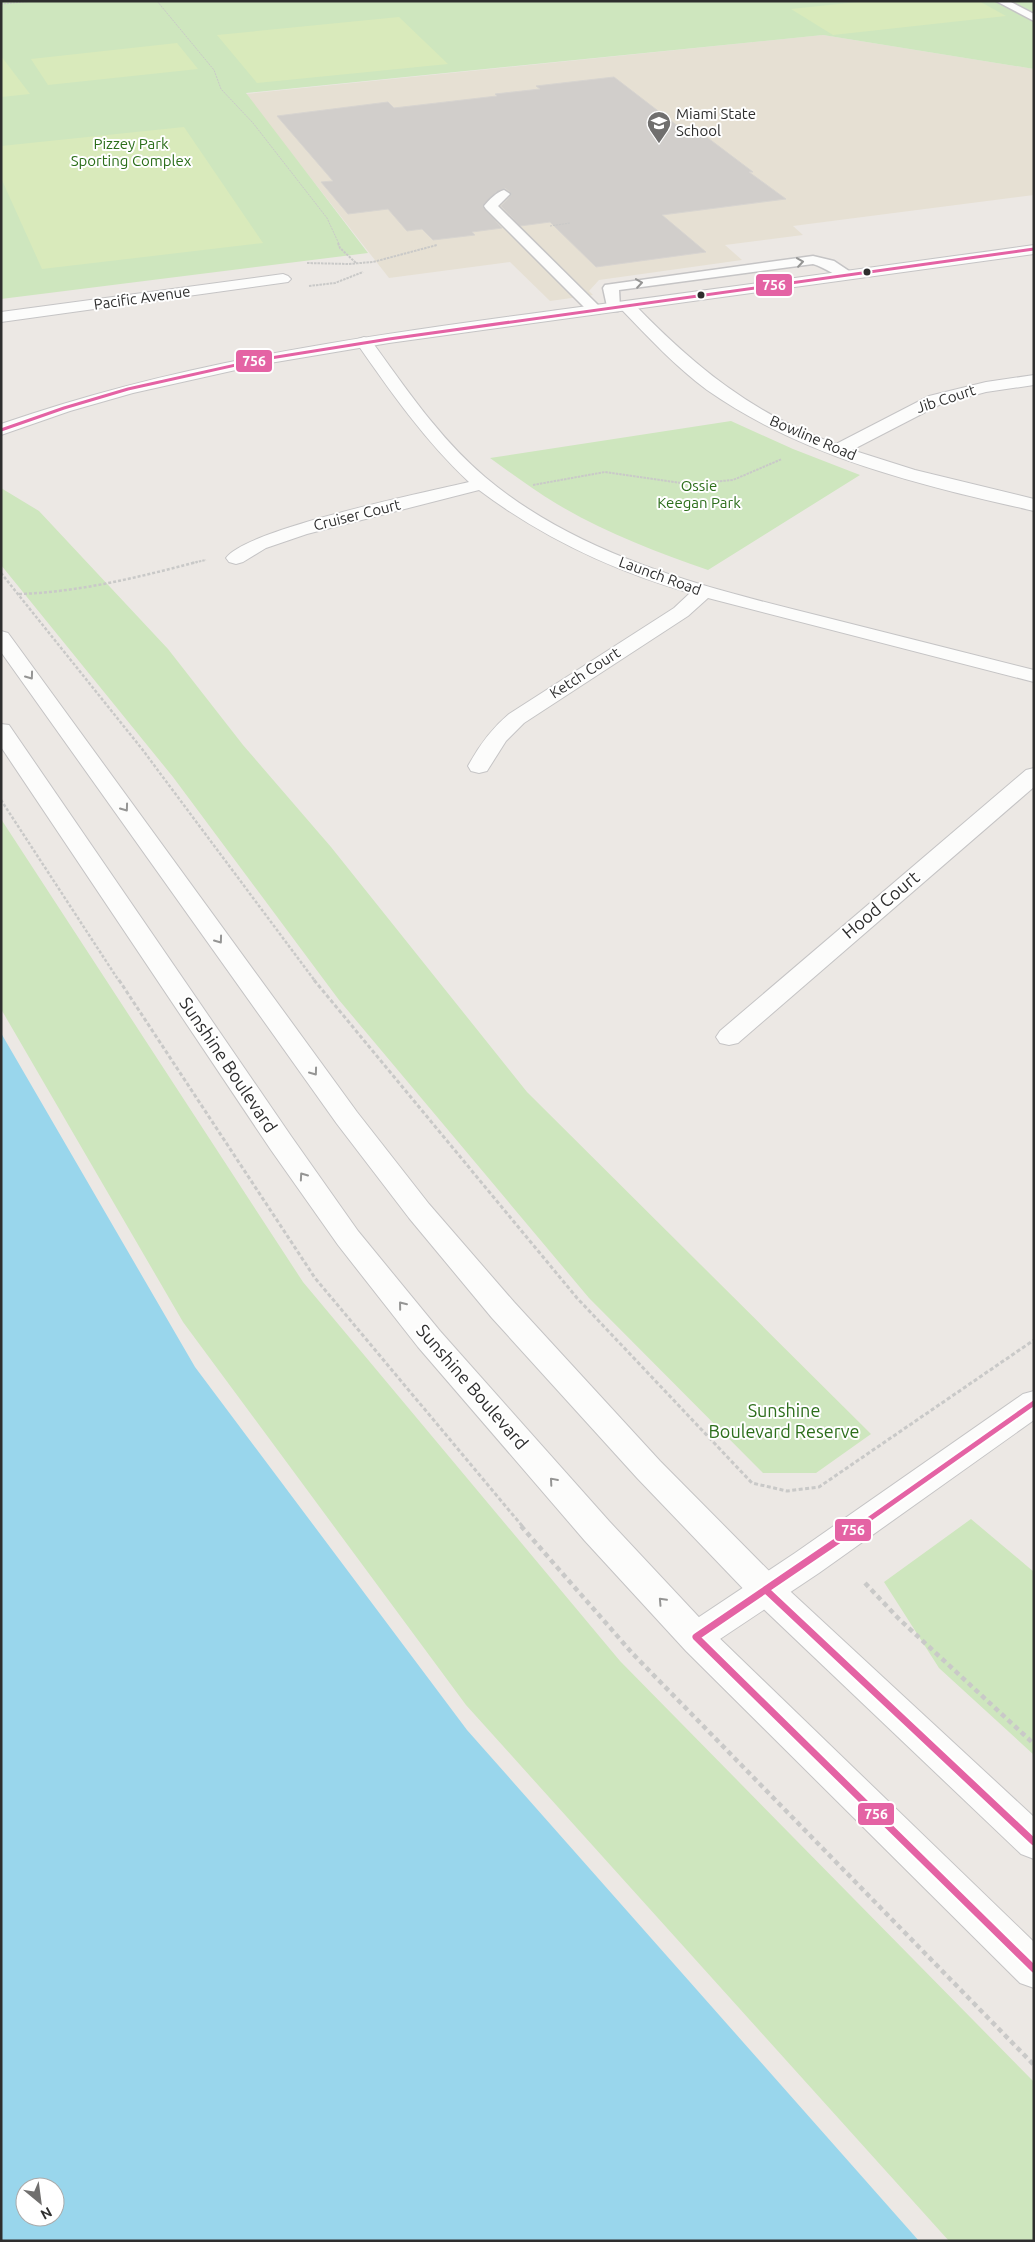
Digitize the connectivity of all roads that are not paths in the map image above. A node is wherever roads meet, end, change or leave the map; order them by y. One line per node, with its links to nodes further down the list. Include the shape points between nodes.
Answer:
1 (1001, 1): 2 (lane)
2 (1034, 18)
3 (504, 194): 8 (lane, via 491,206)
4 (1034, 249): 5 (street)
5 (848, 275): 7 (street); 7 (lane, one-way to 5, via 610,288 813,260 829,264)
6 (282, 279): 9 (street, Pacific Avenue)
7 (620, 307): 8 (street); 13 (street, Bowline Road, via 714,387 768,418)
8 (595, 310): 10 (street)
9 (1, 317)
10 (364, 342): 12 (street, via 196,372 107,395); 14 (street, Launch Road, via 437,439)
11 (1034, 380): 13 (street, Jib Court, via 986,387 935,400)
12 (1, 430)
13 (838, 450): 15 (street, Bowline Road, via 941,483)
14 (488, 488): 16 (street, Cruiser Court, via 285,534); 17 (street, Launch Road, via 538,523 577,542 615,560)
15 (1034, 505)
16 (236, 558)
17 (704, 592): 19 (street, Launch Road); 21 (street, Ketch Court, via 681,612 512,722 491,742)
18 (1, 637): 25 (street, one-way to 25, via 418,1212 649,1470)
19 (1034, 676)
20 (1, 730): 26 (street, Sunshine Boulevard, one-way to 20, via 597,1531 436,1346 348,1238 269,1127)
21 (479, 766)
22 (1034, 775): 23 (street, Hood Court)
23 (730, 1037)
24 (1034, 1403): 25 (street)
25 (766, 1590): 26 (street); 27 (street)
26 (696, 1637): 28 (street, Sunshine Boulevard)
27 (1034, 1842)
28 (1034, 1969)

